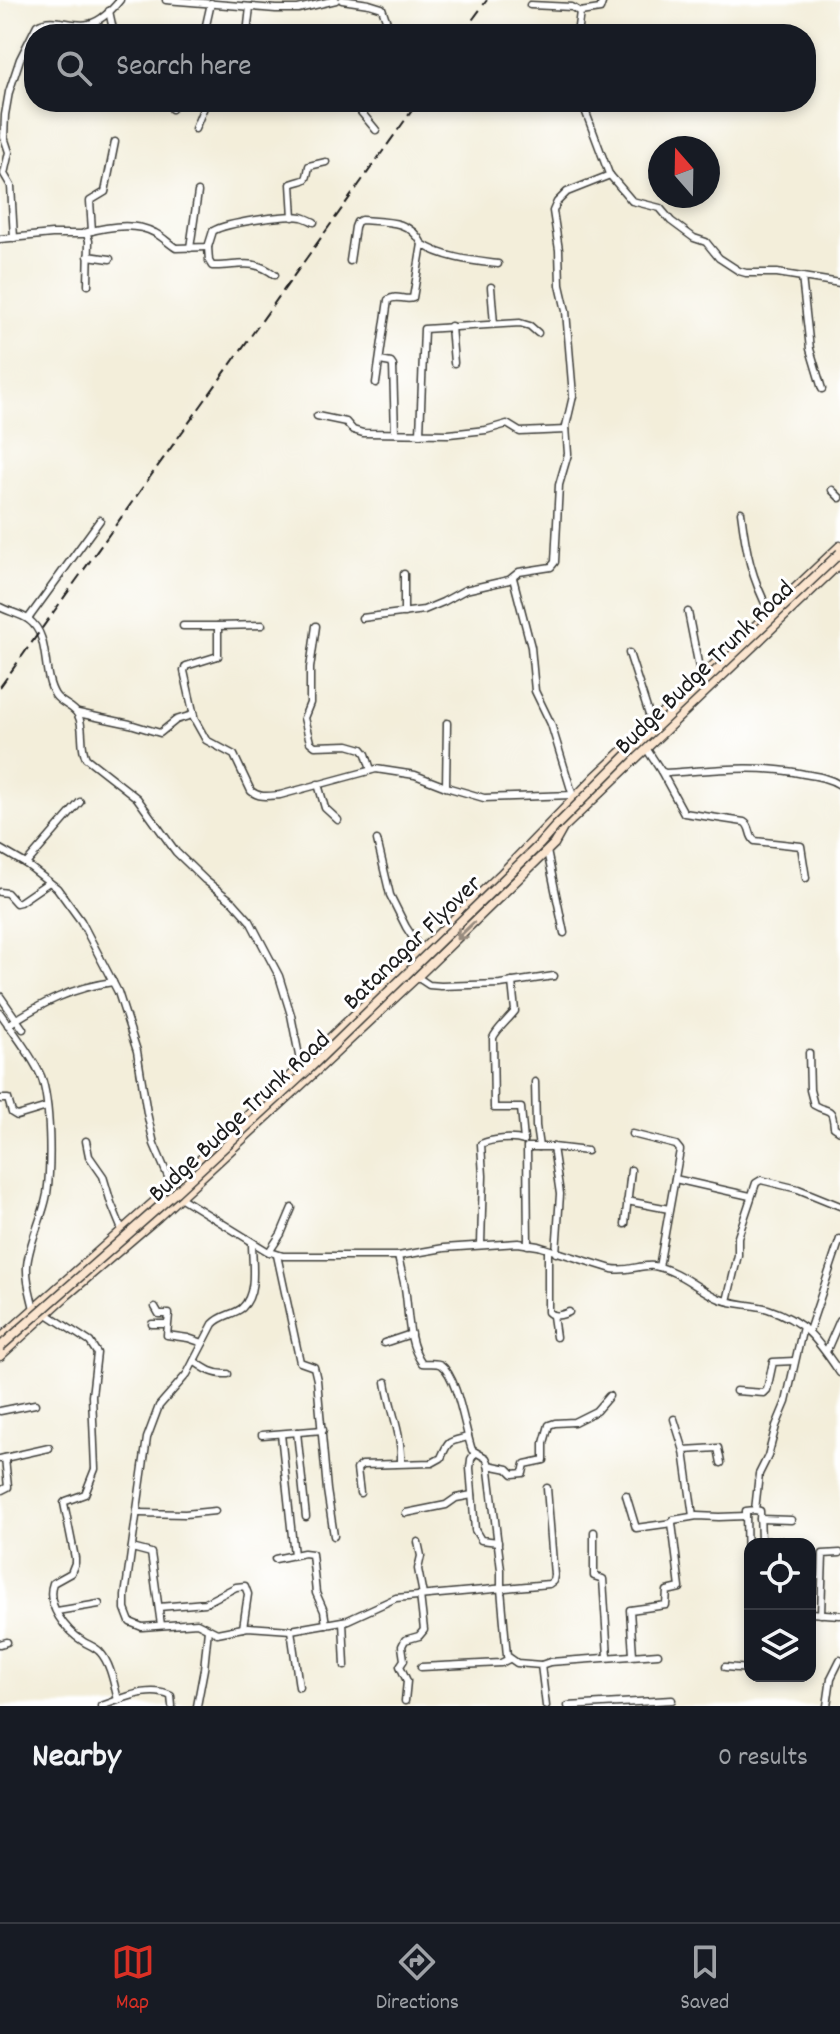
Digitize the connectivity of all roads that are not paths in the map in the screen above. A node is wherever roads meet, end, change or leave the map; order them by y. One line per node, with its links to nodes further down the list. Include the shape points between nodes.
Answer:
1 (120, 0): 9 (street)
2 (166, 0): 6 (street)
3 (336, 0): 8 (street, via 298,9)
4 (342, 0): 17 (street, via 382,8)
5 (603, 0): 10 (street, via 600,9)
6 (211, 3): 8 (street); 15 (street)
7 (530, 5): 10 (street)
8 (250, 7): 16 (street)
9 (109, 11): 12 (street); 14 (street)
10 (580, 12): 18 (street)
11 (38, 24): 13 (street)
12 (88, 24)
13 (88, 24)
14 (112, 24)
15 (206, 24)
16 (248, 24)
17 (388, 24)
18 (578, 24)
19 (24, 51): 32 (street, via 7,104 4,137)
20 (202, 112): 23 (street)
21 (361, 112): 24 (street)
22 (586, 112): 27 (street)
23 (195, 129)
24 (376, 130)
25 (115, 142): 31 (street, via 105,192 90,201)
26 (326, 162): 29 (street, via 309,166 306,180 291,184)
27 (610, 175): 42 (street, via 632,201 660,208 739,271); 54 (street, via 567,192 553,211 573,396)
28 (198, 192): 36 (street)
29 (293, 217): 30 (street); 35 (street, via 223,226 213,231)
30 (314, 222)
31 (88, 232): 32 (street); 36 (street, via 112,225 149,230 176,248); 37 (street)
32 (14, 238): 33 (street)
33 (0, 239)
34 (422, 244): 39 (street, via 405,226 361,220); 40 (street); 49 (street, via 413,298 388,300)
35 (208, 247): 36 (street); 41 (street, via 212,266 248,263)
36 (190, 248)
37 (88, 256): 38 (street); 44 (street)
38 (110, 259)
39 (350, 261)
40 (498, 264)
41 (275, 275)
42 (802, 277): 43 (street); 52 (street, via 810,349)
43 (840, 283)
44 (88, 285)
45 (491, 287): 46 (street)
46 (494, 324): 47 (street); 48 (street, via 524,324)
47 (451, 326): 50 (street); 56 (street, via 423,332)
48 (538, 333)
49 (380, 361): 51 (street); 55 (street, via 393,366)
50 (454, 363)
51 (376, 383)
52 (822, 389)
53 (317, 416): 55 (street, via 346,422 356,432)
54 (566, 430): 56 (street, via 520,432 507,424 465,433); 65 (street, via 555,562)
55 (395, 433): 56 (street)
56 (420, 434)
57 (832, 490): 58 (street)
58 (840, 498)
59 (741, 512): 69 (street, via 752,575)
60 (100, 520): 71 (street)
61 (840, 546): 69 (street, Budge Budge Trunk Road)
62 (840, 553): 157 (street, Batanagar Flyover, bridge, via 311,1067)
63 (840, 563): 82 (street, Budge Budge Trunk Road)
64 (404, 574): 68 (street)
65 (513, 578): 68 (street); 88 (street, via 531,647 535,691)
66 (0, 607): 71 (street)
67 (688, 612): 77 (street)
68 (404, 613): 70 (street)
69 (770, 613): 77 (street, Budge Budge Trunk Road)
70 (362, 618)
71 (28, 619): 78 (street, via 40,630 53,691)
72 (262, 625): 74 (street)
73 (183, 626): 74 (street)
74 (218, 626): 79 (street, via 218,656 184,669)
75 (316, 626): 83 (street, via 310,703 304,718 310,742 362,749)
76 (629, 653): 81 (street)
77 (701, 678): 81 (street, Budge Budge Trunk Road)
78 (78, 713): 79 (street, via 157,733); 111 (street, via 86,758 137,798 176,852 250,921 279,976)
79 (194, 716): 85 (street, via 206,740 234,755 256,795 280,795)
80 (447, 723): 87 (street)
81 (652, 724): 88 (street, Budge Budge Trunk Road)
82 (646, 748): 84 (street); 90 (street, Budge Budge Trunk Road)
83 (371, 770): 85 (street); 87 (street, via 415,775)
84 (661, 771): 86 (street, via 780,769); 96 (street, via 684,813 744,822 755,841 801,846)
85 (318, 784): 91 (street, via 325,808)
86 (840, 785)
87 (446, 787): 88 (street, via 484,798)
88 (573, 797): 90 (street); 100 (street, Budge Budge Trunk Road)
89 (80, 802): 95 (street)
90 (583, 808): 94 (street, Budge Budge Trunk Road)
91 (338, 820)
92 (377, 840): 100 (street, via 390,895)
93 (0, 849): 95 (street)
94 (547, 851): 99 (street); 102 (street, Budge Budge Trunk Road, one-way to 102)
95 (26, 864): 97 (street)
96 (806, 878)
97 (49, 882): 98 (street, via 16,903); 103 (street, via 81,921)
98 (0, 892)
99 (564, 933)
100 (421, 950): 111 (street, Budge Budge Trunk Road)
101 (554, 976): 104 (street)
102 (417, 977): 104 (street, via 441,986); 126 (street, Budge Budge Trunk Road)
103 (113, 982): 107 (street, via 67,991); 124 (street, via 137,1051 154,1144)
104 (512, 982): 118 (street, via 515,1011 493,1038 494,1108 521,1108)
105 (0, 996): 107 (street)
106 (0, 1013): 108 (street)
107 (16, 1019): 108 (street); 109 (street)
108 (8, 1025): 114 (street, via 40,1074)
109 (23, 1029)
110 (809, 1053): 115 (street, via 813,1102 831,1111)
111 (301, 1066): 124 (street, Budge Budge Trunk Road)
112 (535, 1082): 119 (street)
113 (0, 1099): 114 (street, via 8,1099 17,1116)
114 (47, 1107): 143 (street, via 47,1192 27,1267)
115 (840, 1131)
116 (632, 1134): 123 (street, via 679,1147)
117 (86, 1141): 132 (street)
118 (526, 1144): 119 (street); 135 (street, via 518,1139 481,1144); 136 (street)
119 (539, 1147): 120 (street)
120 (553, 1147): 121 (street); 138 (street, via 560,1194)
121 (587, 1151)
122 (631, 1170): 127 (street)
123 (675, 1179): 125 (street); 130 (street)
124 (172, 1186): 126 (street); 132 (street, Budge Budge Trunk Road)
125 (750, 1196): 128 (street, via 761,1180); 142 (street)
126 (179, 1197): 134 (street); 146 (street, Budge Budge Trunk Road, bridge)
127 (627, 1201): 130 (street); 131 (street)
128 (840, 1206)
129 (292, 1208): 137 (street)
130 (669, 1209): 141 (street)
131 (625, 1224)
132 (122, 1230): 143 (street, Budge Budge Trunk Road)
133 (840, 1239): 151 (street)
134 (252, 1243): 137 (street); 155 (street, via 247,1301 215,1322)
135 (481, 1244): 136 (street); 140 (street)
136 (528, 1245): 138 (street)
137 (269, 1252): 139 (street)
138 (552, 1252): 141 (street, via 623,1271); 147 (street, via 547,1308)
139 (277, 1255): 140 (street); 170 (street, via 300,1362 315,1368)
140 (398, 1256): 152 (street)
141 (659, 1267): 142 (street)
142 (727, 1301): 151 (street, via 767,1308)
143 (37, 1306): 153 (street, Budge Budge Trunk Road)
144 (155, 1307): 150 (street, via 159,1314 169,1314)
145 (569, 1312): 147 (street)
146 (48, 1313): 159 (street, Budge Budge Trunk Road); 211 (street, via 90,1342 97,1353 92,1408 95,1469 85,1494 64,1503 75,1563 71,1573 51,1586)
147 (553, 1316): 154 (street)
148 (840, 1320): 158 (street)
149 (152, 1324): 150 (street)
150 (167, 1324): 155 (street, via 167,1335)
151 (806, 1329): 158 (street); 161 (street)
152 (411, 1334): 156 (street); 174 (street, via 420,1361 441,1365 450,1377)
153 (1, 1335)
154 (556, 1337)
155 (203, 1343): 160 (street)
156 (384, 1343)
157 (0, 1347)
158 (826, 1352): 162 (street)
159 (0, 1356)
160 (194, 1361): 163 (street); 189 (street, via 159,1406 146,1445)
161 (794, 1361): 165 (street, via 773,1362 764,1393); 187 (street, via 786,1402 759,1474)
162 (840, 1373)
163 (223, 1376)
164 (386, 1382): 179 (street)
165 (736, 1391)
166 (609, 1396): 181 (street, via 596,1411 574,1422 549,1425 544,1460 525,1464 523,1473)
167 (35, 1404): 168 (street)
168 (0, 1411)
169 (674, 1419): 176 (street)
170 (323, 1430): 171 (street); 198 (street)
171 (297, 1432): 172 (street); 193 (street)
172 (281, 1434): 173 (street); 205 (street)
173 (262, 1435)
174 (468, 1437): 177 (street); 179 (street, via 448,1443 438,1461)
175 (49, 1448): 178 (street)
176 (684, 1450): 180 (street, via 718,1448); 191 (street)
177 (475, 1453): 181 (street); 185 (street, via 470,1462)
178 (3, 1458): 183 (street, via 8,1487)
179 (401, 1462): 184 (street, via 359,1467)
180 (721, 1463)
181 (488, 1465): 202 (street)
182 (547, 1488): 207 (street, via 553,1581)
183 (0, 1491)
184 (360, 1493)
185 (472, 1495): 190 (street); 202 (street, via 476,1535)
186 (626, 1495): 196 (street, via 635,1528)
187 (755, 1510): 192 (street, via 747,1510); 194 (street, via 760,1510)
188 (215, 1511): 189 (street)
189 (138, 1513): 203 (street)
190 (406, 1513)
191 (693, 1516): 192 (street); 196 (street)
192 (746, 1516): 199 (street)
193 (306, 1517)
194 (760, 1519): 195 (street); 200 (street)
195 (791, 1520)
196 (672, 1523): 222 (street, via 680,1588 667,1591 666,1605 630,1610)
197 (594, 1532): 223 (street, via 594,1577 603,1579)
198 (334, 1536)
199 (746, 1538)
200 (761, 1538)
201 (418, 1542): 208 (street)
202 (498, 1542): 207 (street)
203 (132, 1548): 210 (street, via 151,1553); 217 (street, via 125,1609 130,1622)
204 (840, 1553): 213 (street, via 823,1554)
205 (294, 1555): 206 (street); 216 (street, via 312,1554)
206 (275, 1559)
207 (501, 1589): 208 (street); 224 (street)
208 (422, 1595): 215 (street, via 386,1601); 236 (street, via 424,1630 402,1646)
209 (99, 1604): 211 (street)
210 (159, 1607): 217 (street); 218 (street, via 205,1603 245,1586)
211 (57, 1611): 234 (street, via 73,1634 102,1655)
212 (816, 1614): 213 (street)
213 (821, 1614): 214 (street)
214 (840, 1615)
215 (343, 1621): 216 (street); 227 (street)
216 (326, 1624): 220 (street)
217 (161, 1625): 219 (street, via 197,1623)
218 (243, 1628): 219 (street, via 217,1633); 220 (street)
219 (208, 1629): 239 (street)
220 (291, 1630): 231 (street)
221 (658, 1654): 222 (street)
222 (633, 1655): 223 (street)
223 (608, 1657): 226 (street)
224 (509, 1659): 226 (street); 228 (street)
225 (840, 1660): 232 (street)
226 (541, 1665): 240 (street)
227 (345, 1666)
228 (421, 1667)
229 (725, 1667): 230 (street)
230 (744, 1669)
231 (299, 1687)
232 (829, 1693): 233 (street); 242 (street)
233 (840, 1693)
234 (118, 1700): 237 (street); 238 (street, via 159,1692 171,1696)
235 (672, 1700): 241 (street)
236 (405, 1701)
237 (101, 1706)
238 (172, 1706)
239 (197, 1706)
240 (546, 1706)
241 (568, 1706)
242 (827, 1706)

